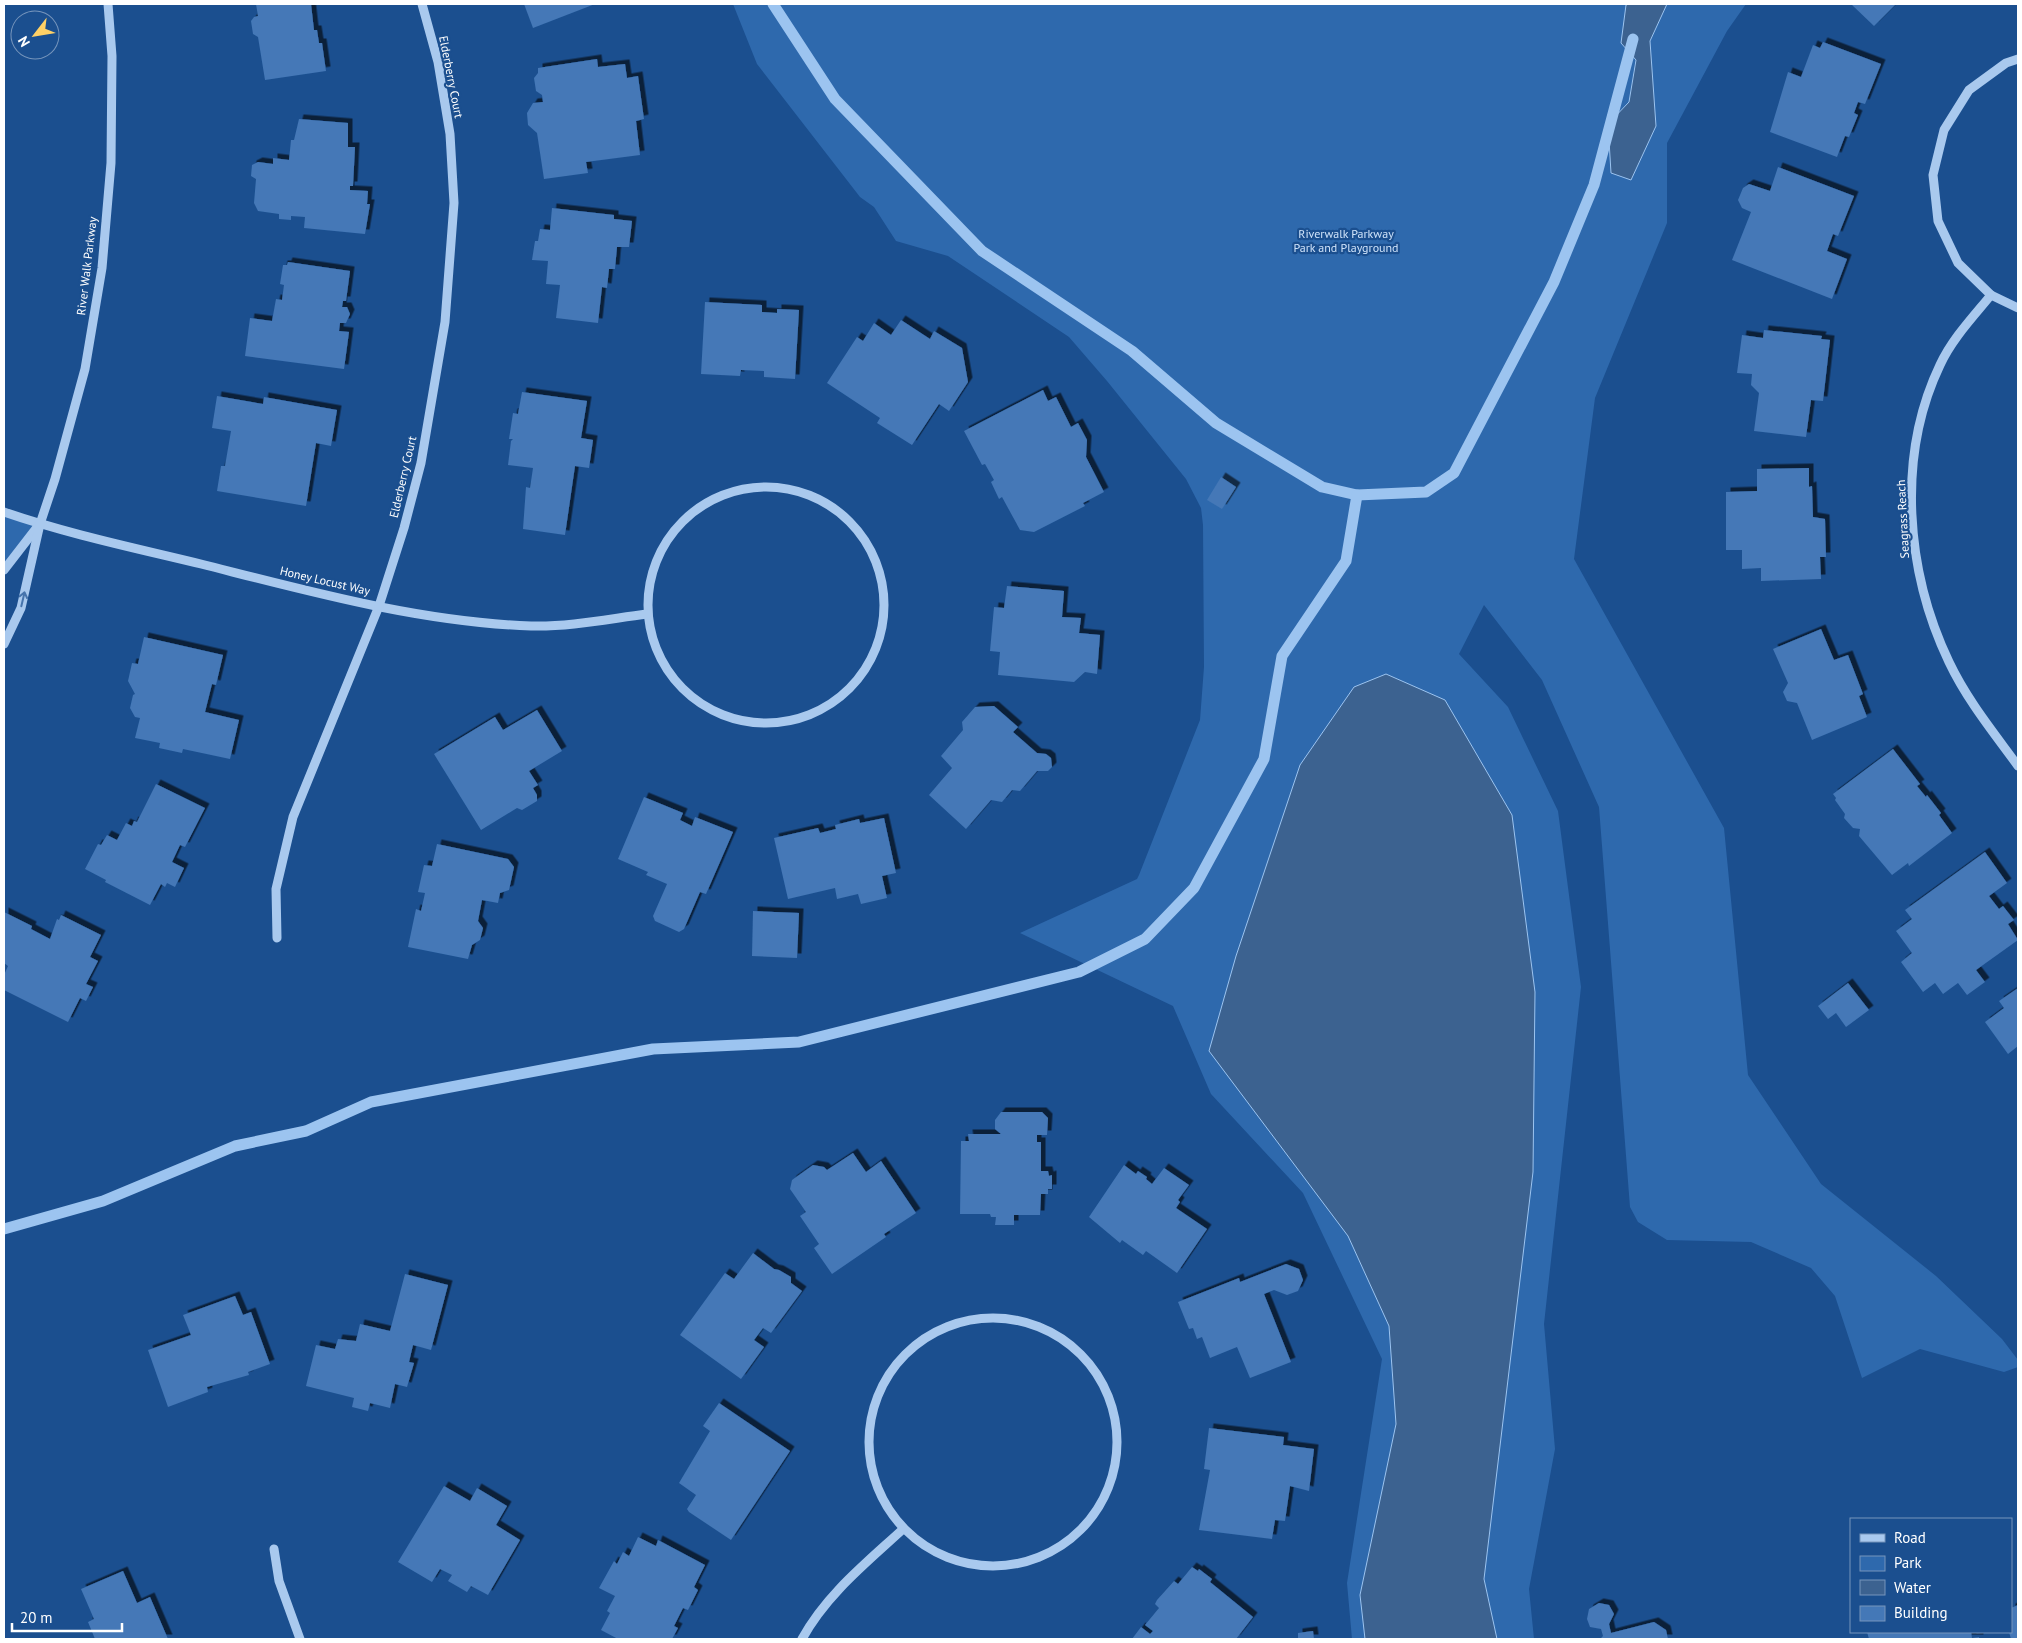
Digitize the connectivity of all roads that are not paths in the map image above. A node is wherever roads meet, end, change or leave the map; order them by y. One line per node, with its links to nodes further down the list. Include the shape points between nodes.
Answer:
1 (108, 4): 7 (street, River Walk Parkway, via 112,56 111,162 102,268 85,369)
2 (422, 4): 9 (street, Elderberry Court, via 438,62 450,134 454,203 445,322 421,463)
3 (2018, 59): 4 (street, via 2006,63 1969,90 1944,130 1933,175 1938,221 1958,263)
4 (1991, 295): 5 (street); 12 (street, Seagrass Reach, via 1958,334 1940,364 1923,409 1912,467 1912,496 1916,556 1929,611 1949,663 1978,711)
5 (2018, 308)
6 (4, 512): 7 (street, Honey Locust Way)
7 (40, 524): 8 (street, River Walk Parkway); 9 (street, Honey Locust Way); 11 (street, River Walk Parkway, one-way to 7, via 21,608)
8 (4, 570)
9 (379, 606): 10 (street, Honey Locust Way, via 433,617 530,626 566,625); 13 (street, Elderberry Court, via 293,817 276,890)
10 (647, 614): 10 (street, via 661,662 694,700 738,722 788,723 834,704 868,668 885,621 881,572 857,528 818,498 769,485 721,495 680,523 654,565)
11 (4, 644)
12 (2018, 766)
13 (277, 938)
14 (902, 1530): 14 (street, via 954,1562 1014,1567 1070,1543 1081,1530 1108,1496 1120,1437 1102,1378 1061,1335 1003,1315 995,1316 944,1325 895,1362 869,1416 872,1477); 17 (street, via 846,1580)
15 (274, 1549): 16 (street, via 279,1581)
16 (300, 1639)
17 (802, 1639)

